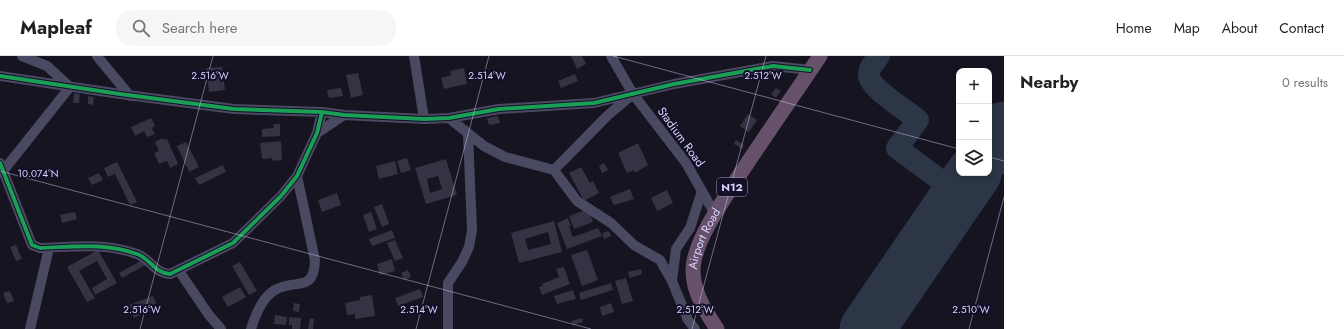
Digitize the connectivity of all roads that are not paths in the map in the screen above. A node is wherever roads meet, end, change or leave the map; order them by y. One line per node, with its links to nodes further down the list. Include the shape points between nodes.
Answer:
1 (22, 56): 8 (street, via 46,66)
2 (97, 56): 10 (street)
3 (414, 56): 14 (street)
4 (610, 56): 9 (street, Stadium Road)
5 (820, 56): 6 (highway, Airport Road / N12)
6 (810, 70): 9 (street, via 773,66); 21 (highway, Airport Road / N12)
7 (1, 77): 8 (street)
8 (70, 86): 10 (street); 17 (street)
9 (633, 94): 13 (street, via 594,102 499,109); 18 (street, via 607,116); 20 (street, Stadium Road, via 686,163)
10 (130, 96): 11 (street, via 234,109)
11 (322, 112): 12 (street); 15 (street)
12 (344, 115): 14 (street); 15 (street)
13 (449, 118): 14 (street); 16 (street)
14 (424, 119)
15 (317, 133): 19 (street)
16 (468, 134): 18 (street, via 505,157); 28 (street, via 472,230 469,247 448,283)
17 (1, 168): 22 (street, via 29,240 32,245)
18 (554, 170): 24 (street, via 577,201 611,223 634,245 660,260)
19 (297, 176): 23 (street, via 281,196 232,243); 27 (street, via 315,270 308,282 284,285 273,290 261,304)
20 (702, 191): 21 (street, Stadium Road); 24 (street, via 690,228 676,249)
21 (715, 214): 30 (highway, Airport Road / N12, via 694,261 694,282 701,303)
22 (49, 248): 23 (street, via 104,246 139,254 163,274); 25 (street)
23 (179, 271): 26 (street)
24 (672, 281): 29 (street, via 688,320)
25 (30, 329)
26 (221, 329)
27 (251, 329)
28 (448, 329)
29 (695, 329)
30 (717, 329)

